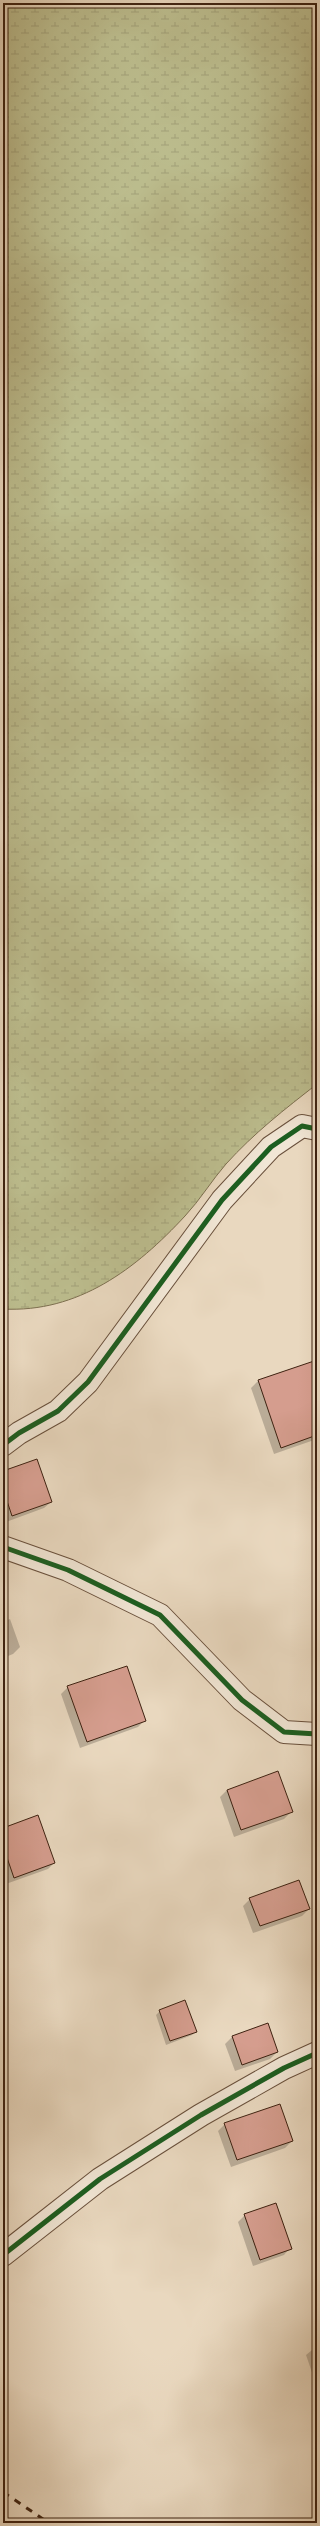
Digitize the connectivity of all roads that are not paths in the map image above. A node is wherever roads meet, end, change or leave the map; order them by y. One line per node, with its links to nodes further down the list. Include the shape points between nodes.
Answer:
1 (317, 1129): 2 (street, via 302,1126 271,1147 222,1200 88,1382 58,1411 19,1432)
2 (3, 1445)
3 (3, 1547): 4 (street, via 68,1570 160,1615 242,1700 284,1732)
4 (317, 1734)
5 (317, 2053): 6 (street, via 284,2068 201,2115 100,2179)
6 (3, 2255)

